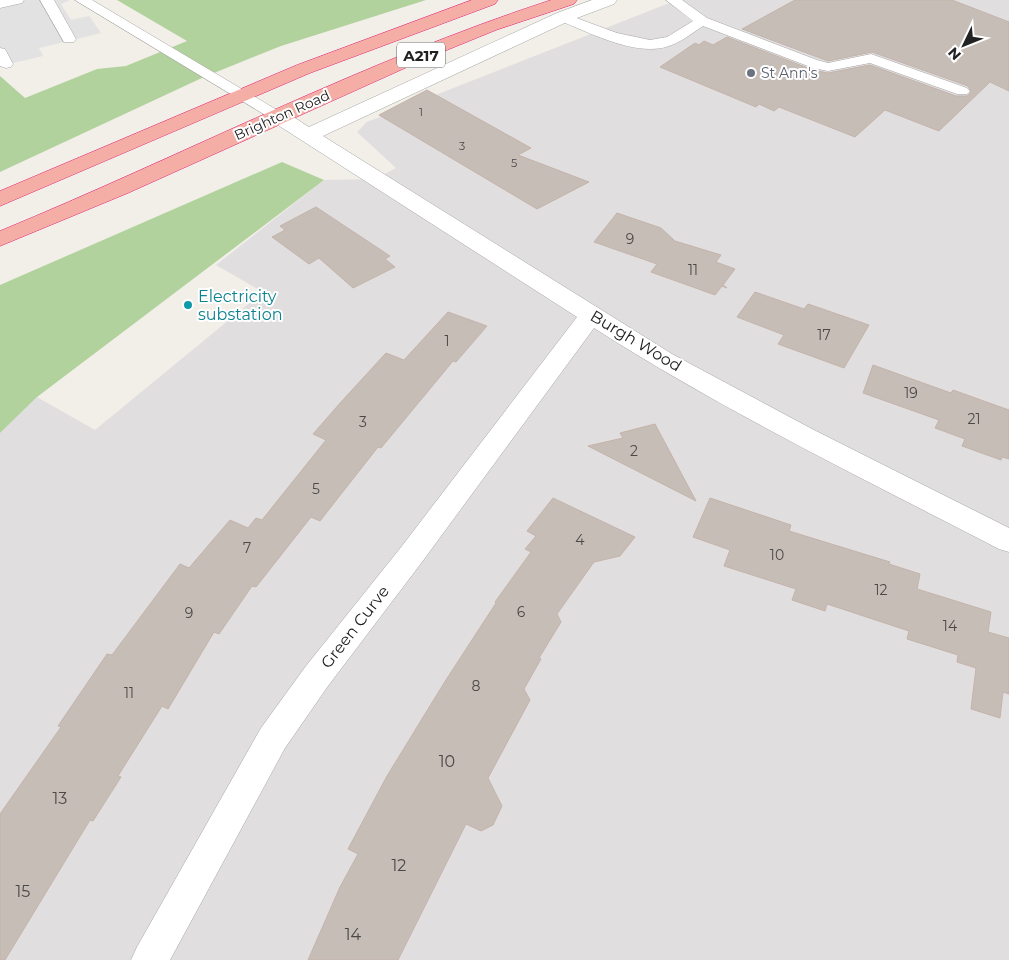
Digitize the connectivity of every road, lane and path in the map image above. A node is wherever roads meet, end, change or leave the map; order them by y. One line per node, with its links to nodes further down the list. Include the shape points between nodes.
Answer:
1 (17, 0): 7 (lane)
2 (47, 0): 10 (lane)
3 (82, 0): 12 (lane)
4 (489, 0): 12 (highway, Brighton Road / A217, via 380,39)
5 (608, 0): 8 (street, Brighton Road)
6 (673, 0): 9 (lane)
7 (0, 4)
8 (566, 9): 9 (lane, via 625,40 646,44 673,40); 13 (highway, Brighton Road / A217, via 480,30); 14 (street, Brighton Road)
9 (702, 21): 11 (lane, via 813,64 828,67 871,58)
10 (69, 39)
11 (962, 91)
12 (242, 95): 13 (lane); 15 (highway, Brighton Road / A217)
13 (277, 116): 14 (street, Burgh Wood); 16 (highway, Brighton Road / A217)
14 (309, 135): 17 (street, Burgh Wood)
15 (0, 199)
16 (0, 239)
17 (591, 314): 18 (street, Burgh Wood, via 663,360); 19 (street, Green Curve, via 273,738)
18 (1009, 541)
19 (150, 960)

